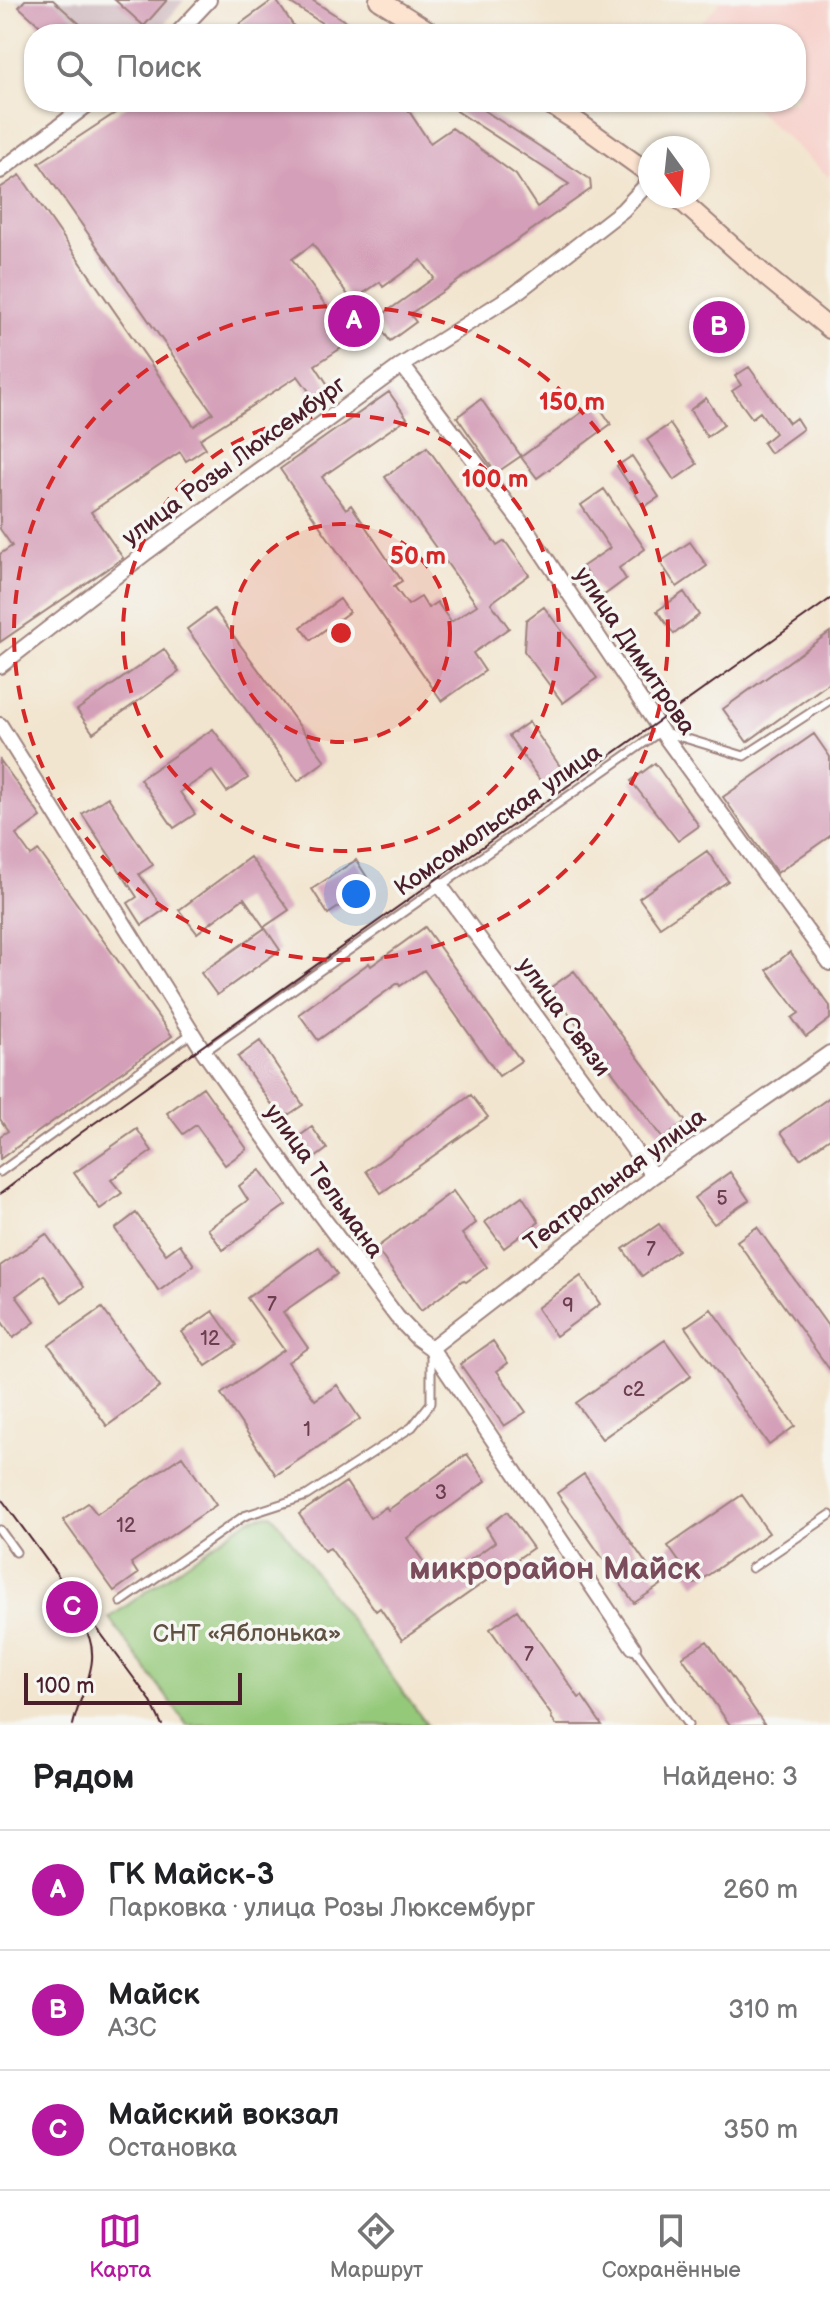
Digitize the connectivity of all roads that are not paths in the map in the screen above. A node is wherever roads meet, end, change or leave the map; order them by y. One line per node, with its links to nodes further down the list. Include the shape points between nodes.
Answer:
1 (209, 0): 3 (street)
2 (379, 0): 4 (street)
3 (186, 24)
4 (418, 24)
5 (78, 112): 8 (street)
6 (562, 112): 7 (street)
7 (638, 165)
8 (0, 171)
9 (638, 194): 12 (street, улица Розы Люксембург, via 516,293)
10 (689, 208): 11 (street)
11 (830, 329)
12 (402, 365): 13 (street, улица Розы Люксембург); 16 (street, улица Димитрова, via 529,533)
13 (0, 666)
14 (830, 700): 16 (lane, via 744,756)
15 (0, 725): 19 (street, улица Тельмана)
16 (661, 731): 17 (lane, Комсомольская улица); 18 (street, улица Димитрова)
17 (440, 885): 20 (lane, Комсомольская улица); 23 (street, улица Связи)
18 (830, 963)
19 (192, 1033): 20 (street, улица Тельмана); 22 (lane)
20 (204, 1052): 24 (street, улица Тельмана, via 397,1317)
21 (830, 1053): 23 (street, Театральная улица)
22 (0, 1172)
23 (653, 1176): 24 (street, Театральная улица)
24 (431, 1348): 29 (lane, via 431,1403 412,1427 306,1496 244,1516); 30 (street, улица Тельмана)
25 (830, 1515): 28 (lane)
26 (0, 1530): 27 (lane)
27 (16, 1552)
28 (752, 1568)
29 (121, 1602)
30 (633, 1647): 31 (lane)
31 (688, 1725)

